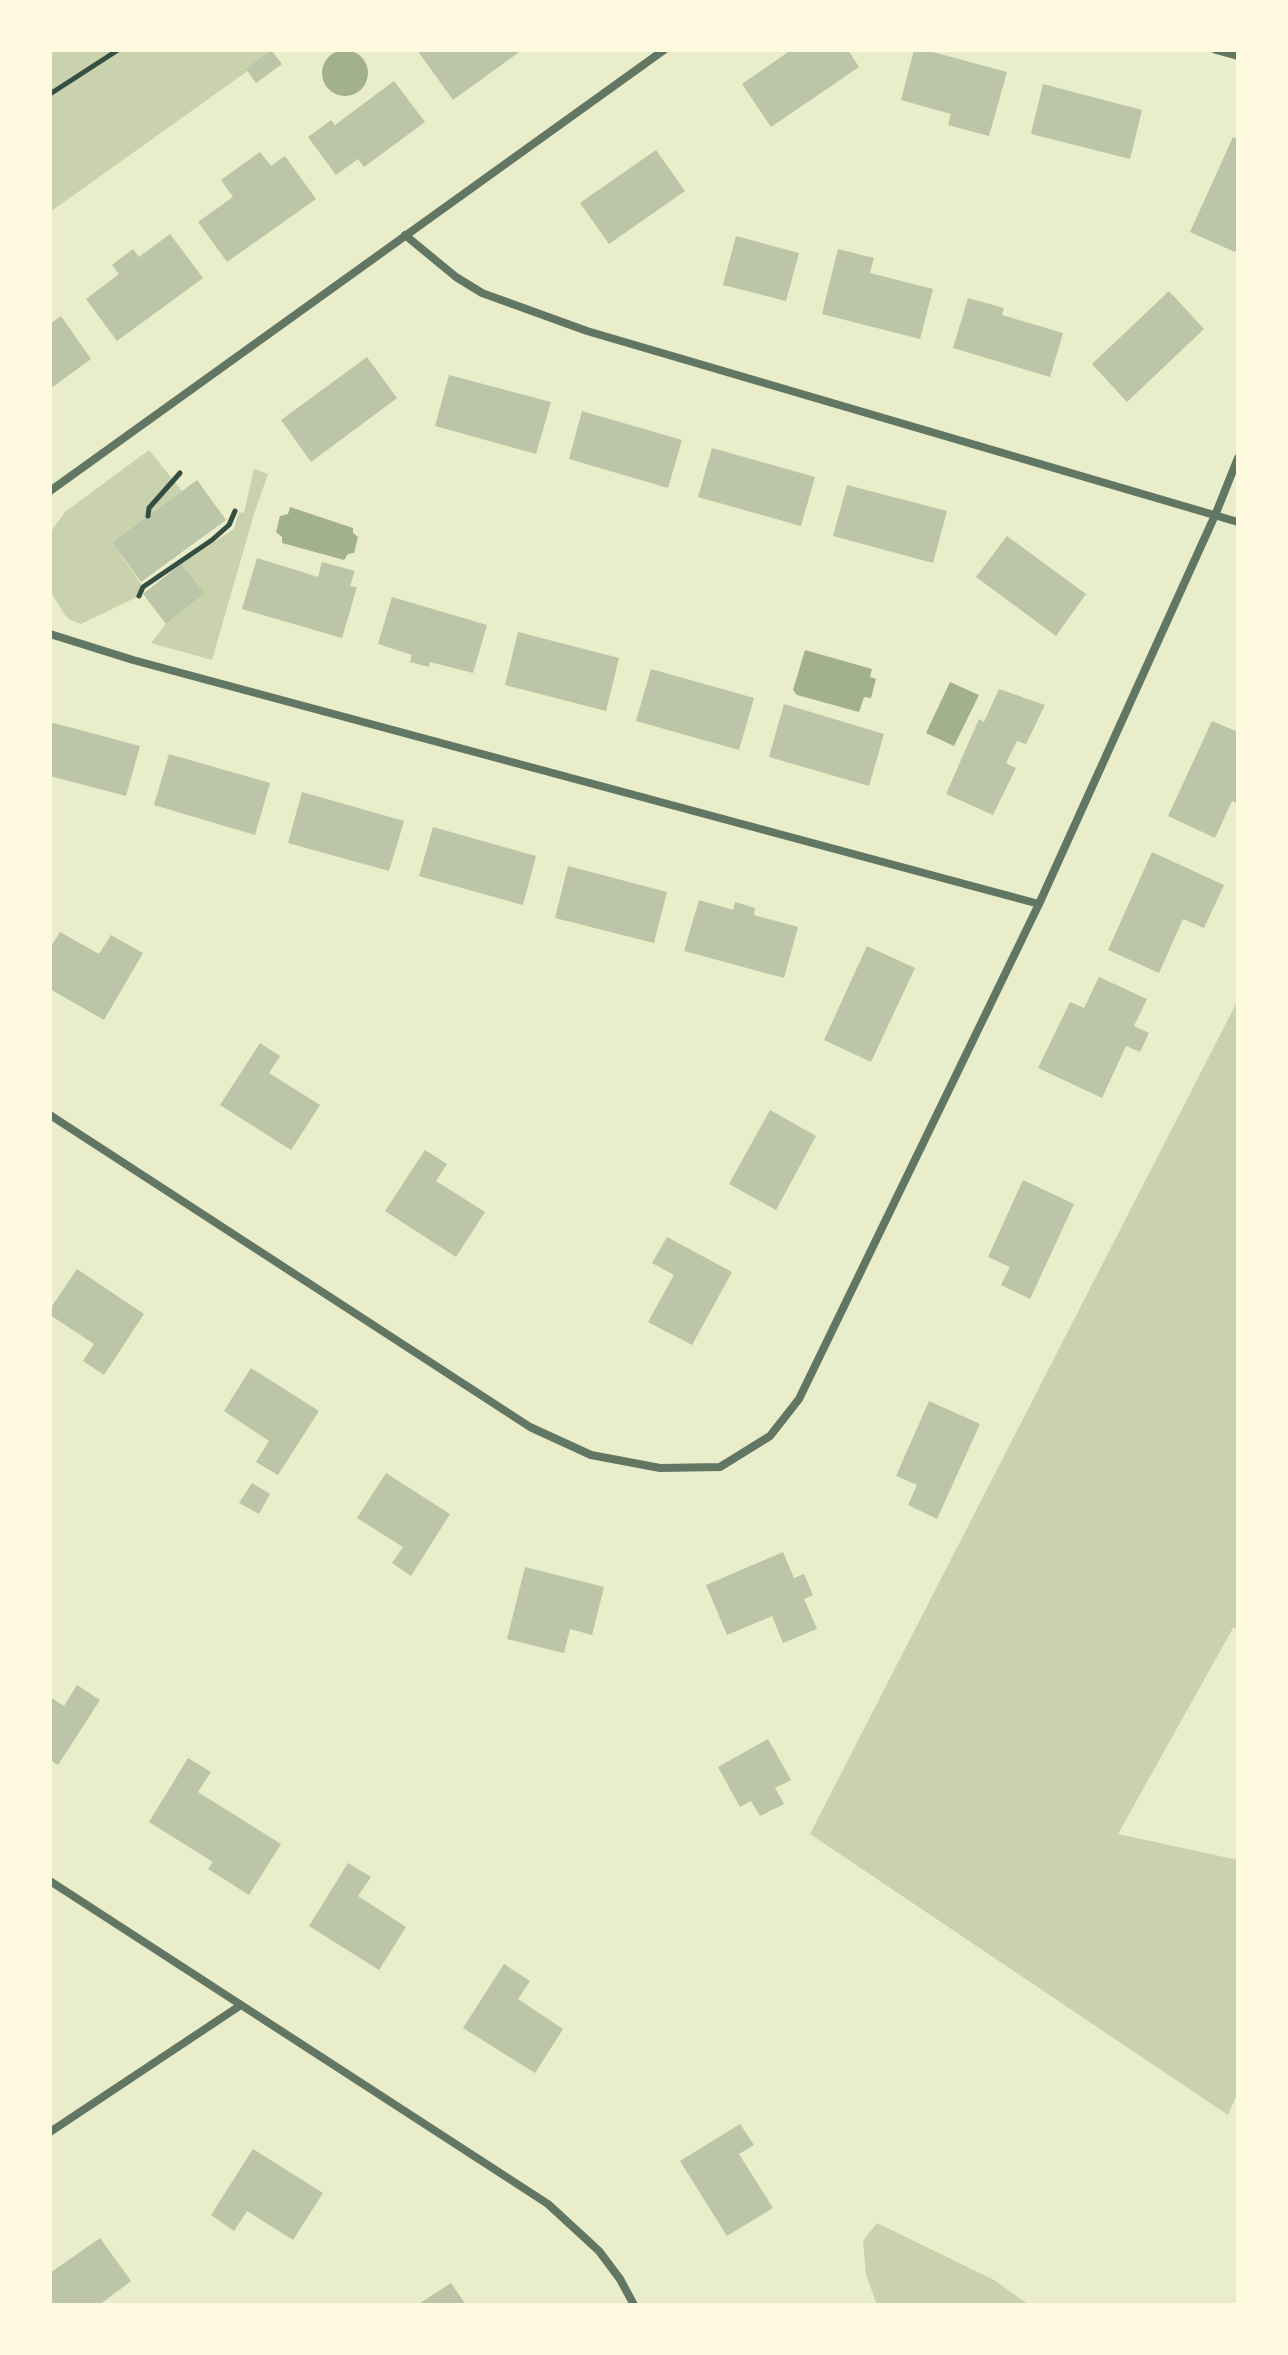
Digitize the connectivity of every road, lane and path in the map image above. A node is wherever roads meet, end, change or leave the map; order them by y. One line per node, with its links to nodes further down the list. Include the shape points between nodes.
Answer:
1 (118, 50): 5 (path)
2 (664, 50): 6 (street)
3 (1216, 50): 4 (street)
4 (1238, 56)
5 (50, 94)
6 (405, 235): 9 (street); 11 (street, via 482,293 587,331)
7 (1238, 458): 11 (street)
8 (180, 473): 12 (path)
9 (50, 491)
10 (235, 511): 14 (path, via 229,525 143,587)
11 (1216, 513): 13 (street); 16 (street)
12 (148, 516)
13 (1238, 522)
14 (139, 596)
15 (50, 634): 16 (street)
16 (1039, 904): 17 (street, via 799,1399 770,1436 720,1467 660,1468 591,1455 530,1427)
17 (50, 1115)
18 (50, 1881): 19 (street)
19 (241, 2005): 20 (street); 21 (street, via 548,2204 599,2251)
20 (50, 2132)
21 (634, 2305)

